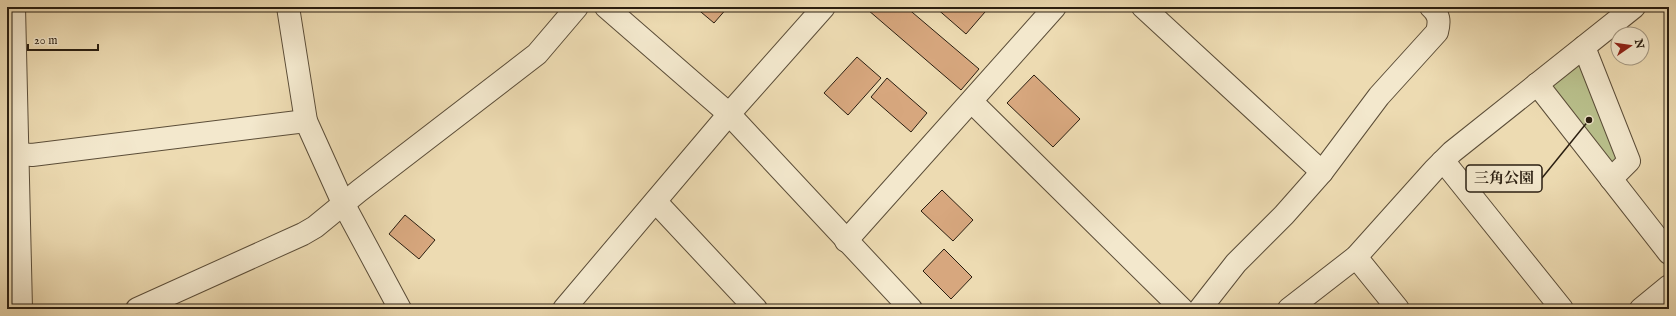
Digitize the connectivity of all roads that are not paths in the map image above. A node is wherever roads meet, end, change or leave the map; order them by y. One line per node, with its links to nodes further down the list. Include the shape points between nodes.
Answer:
1 (14, 7): 12 (street)
2 (288, 7): 15 (street)
3 (576, 7): 21 (street, via 537,54)
4 (606, 7): 14 (street)
5 (824, 7): 14 (street)
6 (1055, 7): 13 (street)
7 (1143, 7): 18 (street)
8 (1431, 7): 18 (street, via 1437,13 1437,32 1379,96)
9 (1634, 7): 10 (street)
10 (1584, 47): 11 (street); 19 (street, via 1630,161)
11 (1537, 84): 17 (street); 19 (street)
12 (12, 90): 16 (street)
13 (972, 102): 22 (street); 32 (street)
14 (729, 114): 20 (street); 22 (street)
15 (306, 121): 16 (street, via 32,155); 21 (street)
16 (19, 154): 27 (street)
17 (1442, 162): 24 (street); 36 (street)
18 (1322, 172): 33 (street, via 1236,263)
19 (1611, 179): 23 (street)
20 (656, 202): 30 (street); 31 (street)
21 (343, 203): 28 (street, via 303,234); 29 (street)
22 (846, 241): 26 (street)
23 (1669, 253)
24 (1356, 257): 34 (street); 35 (street)
25 (1669, 286): 37 (street)
26 (901, 306)
27 (22, 309)
28 (137, 309)
29 (400, 309)
30 (564, 309)
31 (756, 309)
32 (1182, 309)
33 (1200, 309)
34 (1289, 309)
35 (1398, 309)
36 (1562, 309)
37 (1641, 309)

